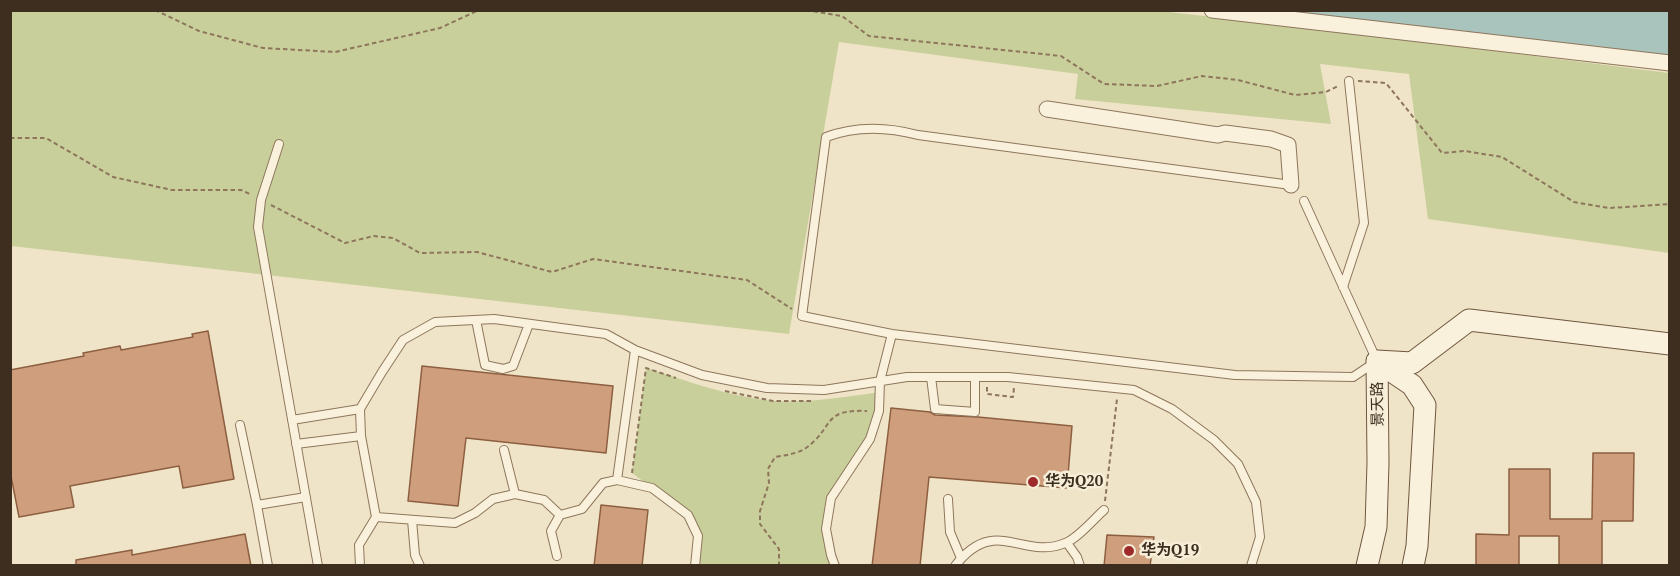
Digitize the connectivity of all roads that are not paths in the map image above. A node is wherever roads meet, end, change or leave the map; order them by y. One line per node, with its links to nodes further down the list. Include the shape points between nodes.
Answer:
1 (1212, 10): 2 (street)
2 (1670, 63)
3 (1349, 81): 8 (lane, via 1365,223)
4 (1047, 109): 6 (street, via 1218,135 1271,139 1288,145)
5 (279, 144): 19 (lane, via 261,200 258,227)
6 (1291, 185): 11 (lane, via 904,131 843,130 826,137 802,315)
7 (1304, 201): 8 (lane)
8 (1343, 287): 14 (lane)
9 (476, 320): 10 (lane); 10 (lane, via 485,364 503,369 513,366); 18 (lane, via 435,322 403,340)
10 (529, 324): 13 (lane, via 606,334)
11 (892, 334): 14 (lane, via 1235,375 1353,377); 17 (lane)
12 (1670, 344): 14 (street, via 1468,320 1412,363)
13 (635, 350): 17 (lane, via 702,375 767,387 824,390); 24 (lane)
14 (1377, 361): 45 (street, 景天路, via 1376,527); 46 (street, 景天路, via 1412,385 1425,405)
15 (931, 377): 16 (lane); 16 (lane, via 934,409 975,412); 17 (lane)
16 (975, 377): 44 (lane, via 1134,390 1172,409 1214,440 1238,464 1256,502 1260,537)
17 (880, 381): 41 (lane, via 879,411 870,439 831,498 826,529)
18 (360, 409): 19 (lane); 21 (lane)
19 (292, 420): 22 (lane)
20 (240, 425): 28 (lane)
21 (361, 436): 22 (lane); 31 (lane)
22 (296, 444): 26 (lane)
23 (504, 450): 25 (lane)
24 (617, 480): 30 (lane, via 603,483 582,509); 40 (lane, via 652,488 688,514 698,536)
25 (515, 494): 30 (lane, via 544,500); 32 (lane, via 493,499 455,523)
26 (306, 497): 28 (lane); 37 (lane)
27 (948, 499): 35 (lane, via 950,532)
28 (257, 505): 36 (lane)
29 (1104, 510): 33 (lane)
30 (560, 515): 34 (lane, via 551,531)
31 (376, 517): 32 (lane); 38 (lane, via 359,545)
32 (412, 520): 39 (lane, via 415,555)
33 (1067, 543): 35 (lane, via 1049,547 1001,540 981,543); 43 (lane)
34 (556, 556)
35 (961, 558): 42 (lane)
36 (268, 566)
37 (318, 566)
38 (360, 566)
39 (420, 566)
40 (696, 566)
41 (835, 566)
42 (955, 566)
43 (1080, 566)
44 (1251, 566)
45 (1367, 566)
46 (1413, 566)

